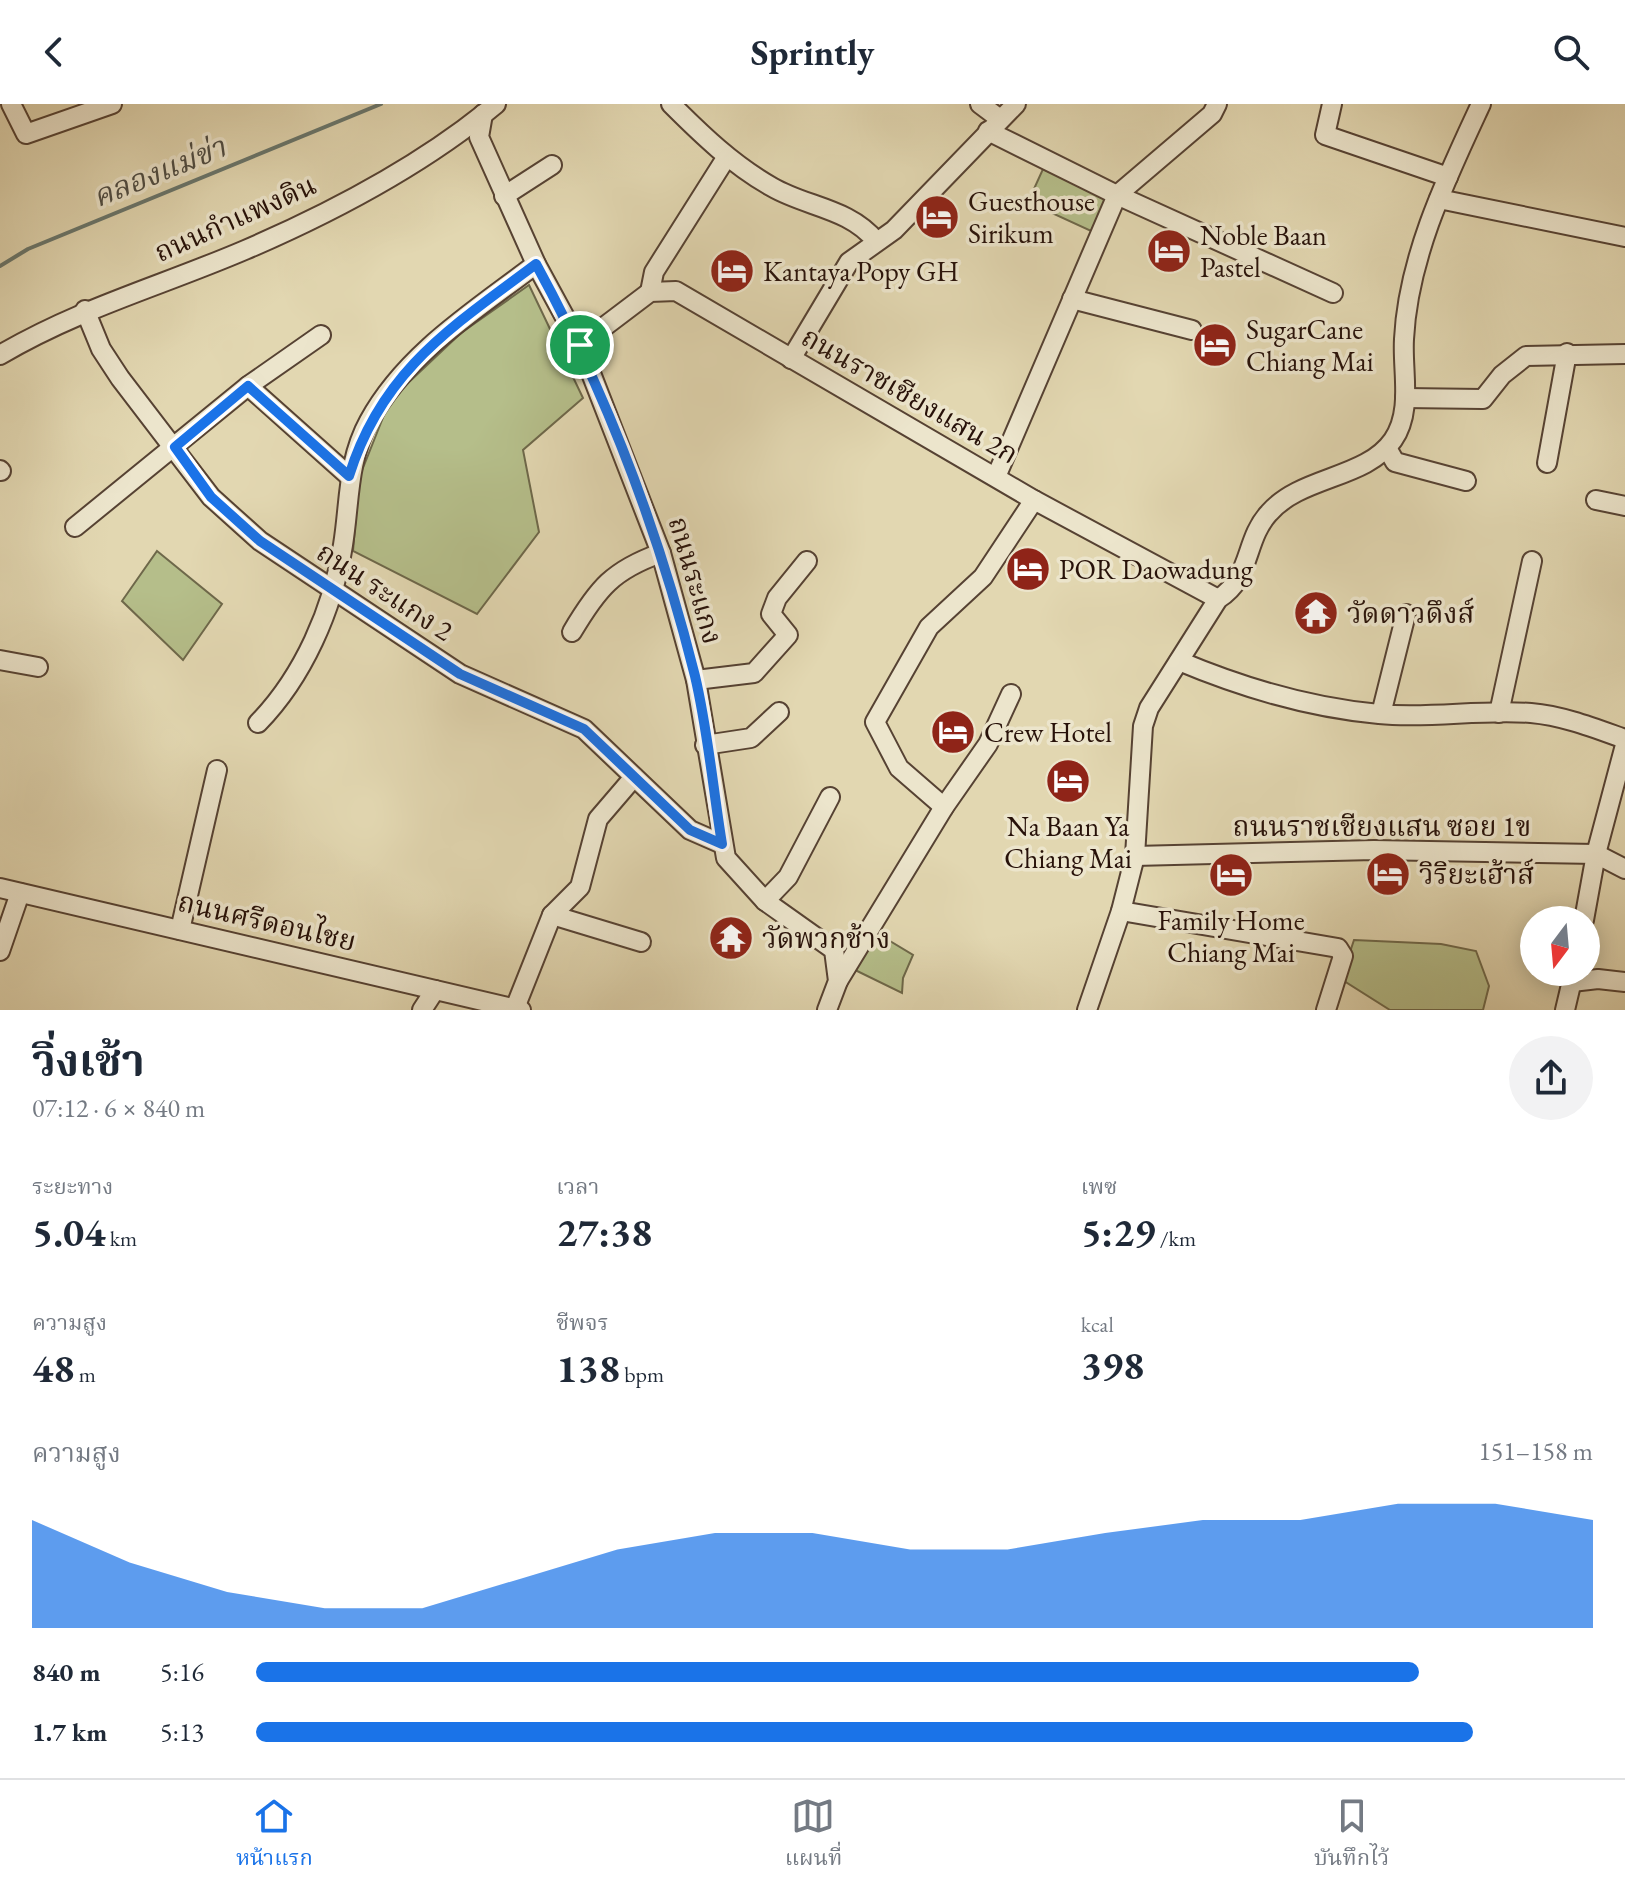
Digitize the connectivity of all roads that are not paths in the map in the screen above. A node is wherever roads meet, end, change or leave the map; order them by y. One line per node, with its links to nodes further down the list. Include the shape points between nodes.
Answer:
1 (11, 104): 2 (street, via 26,134)
2 (112, 104)
3 (980, 104): 10 (street)
4 (1016, 104): 10 (street)
5 (1217, 104): 14 (street, via 1212,114)
6 (1332, 104): 13 (street, via 1325,135)
7 (1481, 104): 13 (street)
8 (683, 108): 11 (street)
9 (490, 109): 15 (street, ถนนระแกง, via 479,137); 23 (street, ถนนกำแพงดิน, via 435,152 245,250)
10 (994, 125): 14 (street); 18 (street, via 894,230)
11 (726, 158): 18 (street, via 775,189 853,219); 20 (street, via 654,272)
12 (552, 165): 15 (street)
13 (1448, 177): 16 (street)
14 (1117, 195): 21 (street); 22 (street)
15 (504, 196): 19 (street, ถนนระแกง)
16 (1439, 199): 17 (street); 32 (street, via 1406,317)
17 (1625, 237)
18 (876, 241): 30 (street, via 849,262)
19 (536, 264): 26 (street, ถนนระแกง); 36 (street, via 406,370 369,421)
20 (650, 292): 26 (street); 30 (street, ถนนราชเชียงแสน 2ก, via 676,291)
21 (1333, 293)
22 (1072, 299): 24 (street); 37 (street)
23 (85, 310): 29 (street, ถนนกำแพงดิน); 33 (street, ถนน ระแกง 2, via 120,378)
24 (1192, 330)
25 (321, 335): 31 (street)
26 (580, 345): 43 (street, ถนนระแกง)
27 (1567, 353): 28 (street); 32 (street, via 1526,356 1483,399); 35 (street)
28 (1625, 354)
29 (0, 355)
30 (791, 359): 37 (street, ถนนราชเชียงแสน 2ก)
31 (248, 386): 33 (street); 36 (street)
32 (1405, 398): 34 (street, via 1401,422)
33 (175, 447): 42 (street); 46 (street, ถนน ระแกง 2, via 211,497 260,541)
34 (1387, 448): 38 (street, via 1395,462); 47 (street, via 1270,510 1235,589)
35 (1547, 463)
36 (349, 476): 46 (street, via 343,547)
37 (996, 477): 39 (street, ถนนราชเชียงแสน 2ก)
38 (1466, 481)
39 (1034, 500): 47 (street, ถนนราชเชียงแสน 2ก); 65 (street, via 983,577 929,627 875,722 899,768)
40 (1596, 500): 41 (street)
41 (1625, 506)
42 (75, 527)
43 (661, 553): 49 (street, via 631,564 597,590); 53 (street, ถนนระแกง)
44 (807, 561): 53 (street, via 777,598 771,614 788,635 754,673)
45 (1532, 561): 56 (street)
46 (332, 591): 58 (street, via 301,667 283,698); 63 (street, ถนน ระแกง 2, via 460,674 584,729)
47 (1218, 599): 51 (street)
48 (1406, 614): 57 (street)
49 (572, 632)
50 (0, 660): 52 (street)
51 (1179, 661): 57 (street, via 1226,681); 68 (street, via 1143,726)
52 (38, 667)
53 (696, 680): 60 (street, ถนนระแกง)
54 (1011, 694): 65 (street, via 988,744)
55 (779, 712): 60 (street, via 751,738)
56 (1499, 713): 57 (street); 59 (street, via 1566,719)
57 (1381, 714)
58 (258, 723)
59 (1625, 739)
60 (705, 745): 66 (street, ถนนระแกง)
61 (1625, 745): 67 (street)
62 (217, 770): 76 (street)
63 (634, 777): 66 (street, ถนน ระแกง 2, via 690,830); 75 (street, via 598,819 580,887)
64 (830, 797): 72 (street, via 788,877)
65 (944, 807): 80 (street)
66 (722, 844): 72 (street, ถนนระแกง, via 735,872)
67 (1596, 854): 68 (street, ถนนราชเชียงแสน ซอย 1ข, via 1374,850); 69 (street, ถนนราชเชียงแสน ซอย 1ข); 73 (street)
68 (1135, 856): 74 (street)
69 (1625, 869)
70 (0, 888): 71 (street, ถนนศรีดอนไชย)
71 (20, 893): 76 (street, ถนนศรีดอนไชย); 78 (street)
72 (765, 901): 80 (street, ถนนระแกง, via 834,950)
73 (1587, 906)
74 (1121, 911): 87 (street); 88 (street, via 1338,948 1343,956)
75 (552, 915): 77 (street); 84 (street)
76 (180, 930): 83 (street, ถนนศรีดอนไชย)
77 (641, 942)
78 (0, 951)
79 (1600, 980): 81 (street)
80 (838, 981): 86 (street)
81 (1625, 982)
82 (1571, 986): 89 (street)
83 (435, 990): 84 (street, ถนนศรีดอนไชย); 85 (street)
84 (518, 1009)
85 (422, 1010)
86 (827, 1010)
87 (1087, 1010)
88 (1326, 1010)
89 (1565, 1010)

